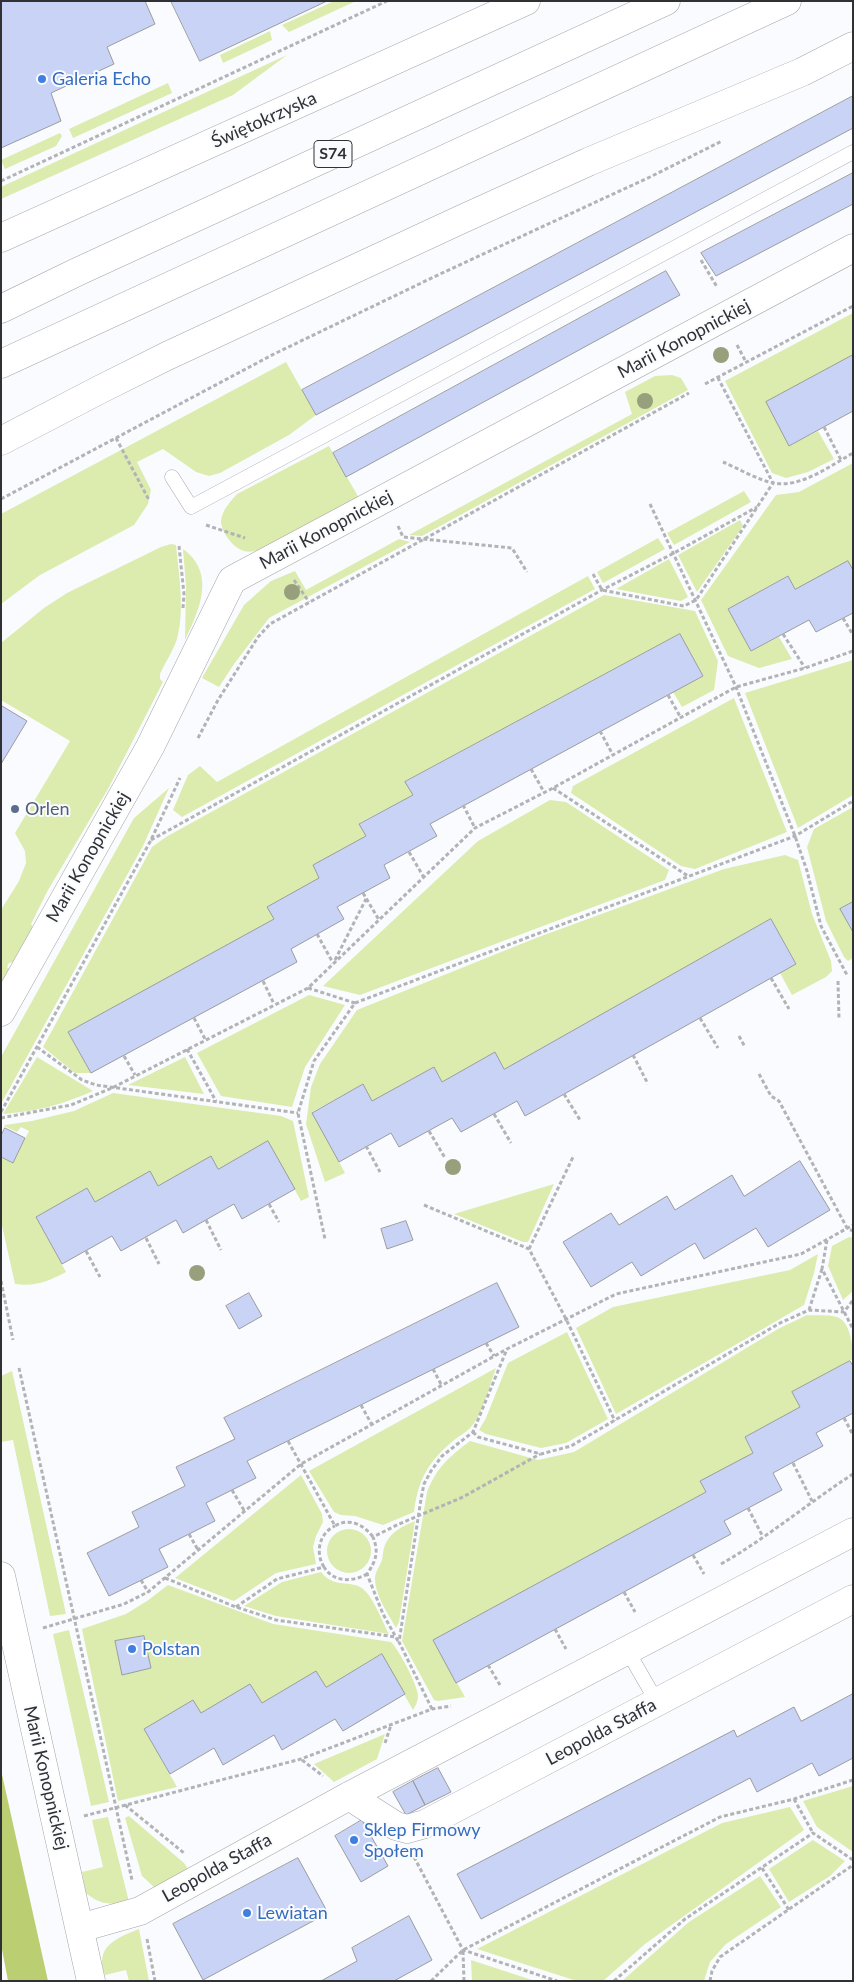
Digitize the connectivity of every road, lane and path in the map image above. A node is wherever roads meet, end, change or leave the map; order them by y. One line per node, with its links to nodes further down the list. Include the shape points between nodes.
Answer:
1 (387, 1): 8 (path)
2 (526, 1): 9 (main road, Świętokrzyska)
3 (666, 1): 14 (main road, S74)
4 (788, 1): 17 (main road)
5 (853, 46): 23 (main road, via 802,72 460,220 159,360)
6 (729, 138): 22 (path, via 274,354)
7 (853, 152): 27 (lane, via 191,508)
8 (1, 182)
9 (1, 238)
10 (853, 248): 30 (main road, Marii Konopnickiej)
11 (699, 255): 12 (path)
12 (711, 276)
13 (853, 306): 16 (path)
14 (1, 309)
15 (735, 342): 16 (path)
16 (746, 362): 18 (path)
17 (1, 364)
18 (718, 378): 19 (path); 28 (path)
19 (706, 384)
20 (689, 393): 35 (path)
21 (824, 427): 25 (path)
22 (116, 438): 29 (path); 31 (path)
23 (1, 441)
24 (853, 453): 25 (path)
25 (841, 460): 28 (path, via 804,479)
26 (723, 462): 28 (path)
27 (172, 477)
28 (773, 483): 33 (path)
29 (1, 499)
30 (384, 499): 35 (path, via 404,537); 38 (main road, Marii Konopnickiej)
31 (149, 500)
32 (650, 504): 37 (path)
33 (758, 507): 37 (path); 42 (path)
34 (200, 524): 38 (path, via 265,545)
35 (422, 540): 39 (path, via 512,548); 53 (path, via 270,624 258,637 218,700)
36 (179, 546): 43 (path, via 184,594)
37 (674, 553): 41 (path); 42 (path)
38 (277, 556): 80 (main road, Marii Konopnickiej, via 232,580 150,747)
39 (527, 572)
40 (592, 574): 41 (path)
41 (602, 590): 42 (path, via 684,606); 63 (path)
42 (696, 600): 49 (path)
43 (182, 614)
44 (843, 618): 46 (path)
45 (783, 634): 48 (path)
46 (853, 635)
47 (853, 651): 48 (path)
48 (805, 668): 49 (path)
49 (736, 687): 51 (path); 62 (path)
50 (668, 695): 51 (path)
51 (681, 718): 54 (path)
52 (600, 732): 54 (path)
53 (198, 738)
54 (613, 755): 57 (path)
55 (532, 769): 58 (path)
56 (180, 778): 63 (path)
57 (553, 788): 58 (path); 66 (path)
58 (544, 792): 61 (path)
59 (853, 801): 62 (path)
60 (464, 805): 61 (path)
61 (475, 828): 65 (path)
62 (795, 836): 66 (path); 72 (path, via 822,926)
63 (151, 840): 86 (path)
64 (409, 852): 65 (path)
65 (424, 876): 69 (path)
66 (688, 876): 77 (path)
67 (363, 893): 68 (path)
68 (366, 899): 69 (path); 71 (path)
69 (379, 921): 71 (path)
70 (317, 934): 71 (path)
71 (334, 963): 76 (path)
72 (847, 975)
73 (771, 978): 79 (path)
74 (263, 981): 78 (path)
75 (838, 981): 83 (path)
76 (308, 988): 77 (path); 78 (path)
77 (355, 1003): 99 (path, via 314,1061)
78 (274, 1004): 85 (path)
79 (789, 1008)
80 (1, 1012)
81 (194, 1018): 85 (path)
82 (700, 1018): 88 (path)
83 (839, 1019)
84 (739, 1036): 87 (path)
85 (205, 1039): 89 (path)
86 (37, 1047): 95 (path, via 82,1080); 98 (path)
87 (745, 1047)
88 (718, 1048)
89 (186, 1049): 93 (path); 97 (path)
90 (633, 1055): 94 (path)
91 (124, 1056): 93 (path)
92 (760, 1074): 114 (path)
93 (135, 1075): 95 (path)
94 (648, 1084)
95 (112, 1088): 97 (path); 101 (path, via 71,1105)
96 (564, 1094): 102 (path)
97 (216, 1102): 99 (path)
98 (1, 1112)
99 (298, 1113): 117 (path)
100 (494, 1114): 104 (path)
101 (1, 1118)
102 (580, 1120)
103 (429, 1131): 107 (path)
104 (511, 1143)
105 (366, 1146): 108 (path)
106 (573, 1157): 119 (path)
107 (445, 1158)
108 (380, 1172)
109 (268, 1204): 112 (path)
110 (424, 1204): 119 (path)
111 (206, 1220): 120 (path)
112 (279, 1222)
113 (853, 1225): 114 (path)
114 (847, 1228): 115 (path); 118 (path)
115 (853, 1232)
116 (146, 1238): 122 (path)
117 (325, 1239)
118 (827, 1239): 123 (path); 129 (path, via 801,1254 616,1294)
119 (529, 1249): 129 (path)
120 (221, 1250)
121 (86, 1251): 124 (path)
122 (159, 1264)
123 (822, 1269): 127 (path); 128 (path)
124 (100, 1277)
125 (1, 1281): 131 (path)
126 (853, 1300): 128 (path)
127 (809, 1310): 128 (path); 140 (path, via 780,1323)
128 (844, 1312): 130 (path)
129 (566, 1319): 133 (path); 140 (path)
130 (853, 1329)
131 (13, 1340)
132 (486, 1343): 134 (path)
133 (507, 1349): 134 (path); 142 (path)
134 (494, 1356): 137 (path)
135 (19, 1368): 177 (path)
136 (433, 1369): 137 (path)
137 (442, 1386): 141 (path)
138 (361, 1405): 141 (path)
139 (844, 1418): 143 (path)
140 (615, 1421): 145 (path, via 571,1446)
141 (372, 1425): 147 (path)
142 (473, 1432): 145 (path, via 478,1437); 153 (path, via 442,1456 431,1471 424,1484)
143 (853, 1435)
144 (288, 1441): 147 (path)
145 (541, 1454): 153 (path)
146 (793, 1463): 150 (path)
147 (301, 1464): 152 (path); 154 (path)
148 (853, 1474): 150 (path)
149 (232, 1490): 152 (path)
150 (812, 1501): 158 (path)
151 (748, 1508): 158 (path)
152 (245, 1512): 159 (path)
153 (419, 1517): 157 (path); 181 (path)
154 (335, 1526): 157 (path, via 349,1522 359,1524); 162 (path, via 323,1535 320,1545 319,1554)
155 (853, 1532): 184 (main road, Leopolda Staffa)
156 (190, 1534): 159 (path)
157 (373, 1537): 164 (path, via 377,1556)
158 (762, 1538): 161 (path)
159 (198, 1550): 167 (path)
160 (693, 1555): 165 (path)
161 (719, 1565)
162 (324, 1567): 164 (path, via 342,1580); 173 (path, via 277,1579)
163 (711, 1570): 165 (path)
164 (367, 1574): 180 (path)
165 (704, 1574): 168 (path)
166 (1, 1576): 179 (main road, Marii Konopnickiej)
167 (165, 1578): 170 (path); 173 (path)
168 (695, 1579)
169 (141, 1580): 170 (path)
170 (148, 1592): 177 (path, via 124,1604)
171 (624, 1592): 175 (path)
172 (853, 1599): 190 (main road, Leopolda Staffa)
173 (236, 1607): 180 (path, via 276,1620)
174 (640, 1610): 175 (path)
175 (636, 1612): 176 (path)
176 (627, 1617)
177 (74, 1619): 179 (path); 197 (path)
178 (555, 1629): 183 (path)
179 (15, 1636): 198 (main road, Marii Konopnickiej)
180 (396, 1637): 181 (path)
181 (399, 1642): 192 (path)
182 (575, 1645): 183 (path)
183 (566, 1649): 185 (path)
184 (627, 1650): 190 (lane); 194 (main road, Leopolda Staffa)
185 (558, 1654)
186 (488, 1665): 188 (path)
187 (505, 1682): 188 (path)
188 (500, 1685): 189 (path)
189 (492, 1690)
190 (657, 1702): 199 (main road, Leopolda Staffa, via 425,1824)
191 (459, 1705): 192 (path)
192 (432, 1709): 196 (path, via 301,1759)
193 (853, 1780): 195 (path)
194 (348, 1796): 199 (main road, via 396,1826); 204 (main road, Leopolda Staffa)
195 (794, 1799): 200 (path); 209 (path, via 720,1817)
196 (125, 1805): 197 (path); 204 (path)
197 (117, 1807): 198 (path); 205 (path)
198 (56, 1824): 207 (main road, Marii Konopnickiej)
199 (407, 1829): 209 (path, via 405,1841)
200 (813, 1832): 201 (path); 203 (path)
201 (853, 1860)
202 (853, 1866): 206 (path)
203 (762, 1868): 206 (path); 215 (path, via 685,1919)
204 (206, 1875): 207 (main road, Leopolda Staffa, via 140,1911)
205 (133, 1885)
206 (789, 1910): 216 (path, via 720,1957)
207 (80, 1928): 210 (main road, Marii Konopnickiej)
208 (146, 1930): 211 (path)
209 (463, 1950): 212 (path); 213 (path); 214 (path)
210 (91, 1981)
211 (155, 1981)
212 (431, 1981)
213 (464, 1981)
214 (557, 1981)
215 (614, 1981)
216 (710, 1981)

